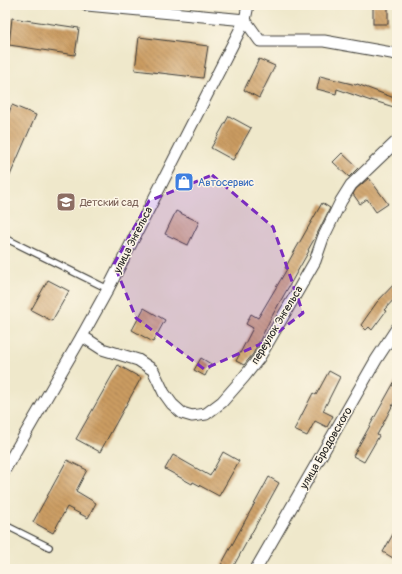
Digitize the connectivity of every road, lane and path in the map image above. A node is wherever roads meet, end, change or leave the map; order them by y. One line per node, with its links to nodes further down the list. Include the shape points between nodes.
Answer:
1 (87, 5): 3 (street)
2 (248, 5): 3 (street, улица Энгельса)
3 (245, 20): 4 (street, via 260,40 324,41); 7 (street, улица Энгельса)
4 (397, 54)
5 (397, 141): 9 (street, переулок Энгельса, via 351,185 323,238 315,261 259,358 222,402 206,414 192,416 182,413 164,393 153,370 138,360 102,349)
6 (5, 238): 7 (lane)
7 (108, 289): 9 (street, улица Энгельса)
8 (397, 328): 13 (street, улица Бродовского)
9 (82, 336): 10 (street, улица Энгельса)
10 (5, 469)
11 (5, 525): 12 (lane)
12 (49, 547)
13 (256, 569)

